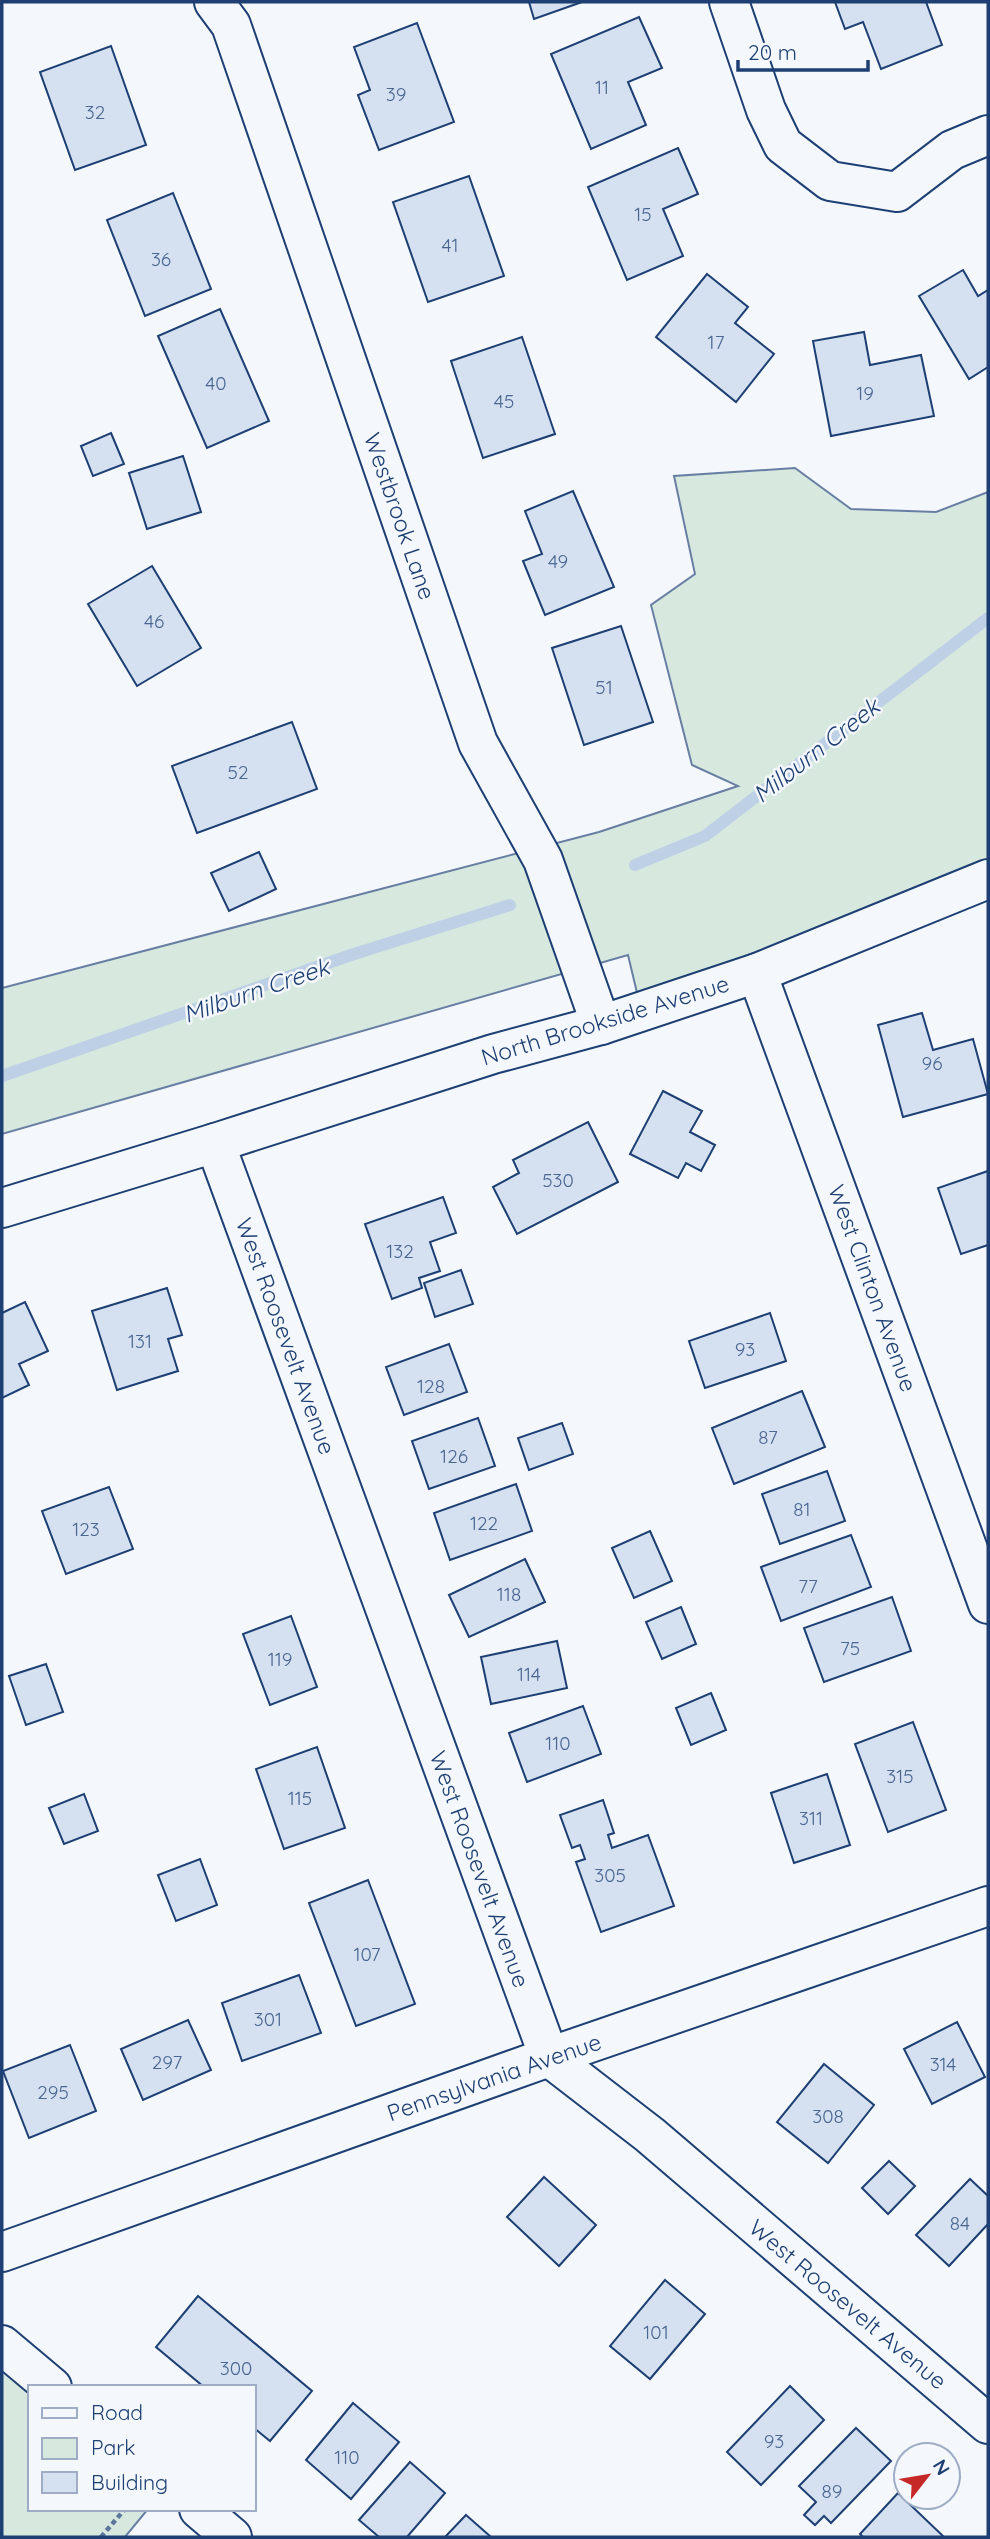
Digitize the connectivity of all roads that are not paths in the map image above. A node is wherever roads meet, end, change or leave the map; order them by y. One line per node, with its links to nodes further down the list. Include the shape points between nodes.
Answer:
1 (214, 2): 6 (street, Westbrook Lane, via 231,25 478,743 543,860)
2 (729, 2): 3 (street, via 766,110 783,145 830,181 897,192 952,150)
3 (988, 135)
4 (988, 879): 5 (street, North Brookside Avenue)
5 (757, 973): 6 (street, North Brookside Avenue); 9 (street, West Clinton Avenue)
6 (601, 1025): 7 (street, North Brookside Avenue, via 494,1054)
7 (215, 1143): 8 (street, North Brookside Avenue); 11 (street, West Roosevelt Avenue)
8 (2, 1208)
9 (988, 1604)
10 (988, 1906): 11 (street, Pennsylvania Avenue)
11 (549, 2057): 12 (street, Pennsylvania Avenue); 15 (street, West Roosevelt Avenue, via 650,2135)
12 (2, 2252)
13 (2, 2345): 14 (street)
14 (50, 2385)
15 (988, 2424)
16 (201, 2511): 17 (street)
17 (232, 2537)

